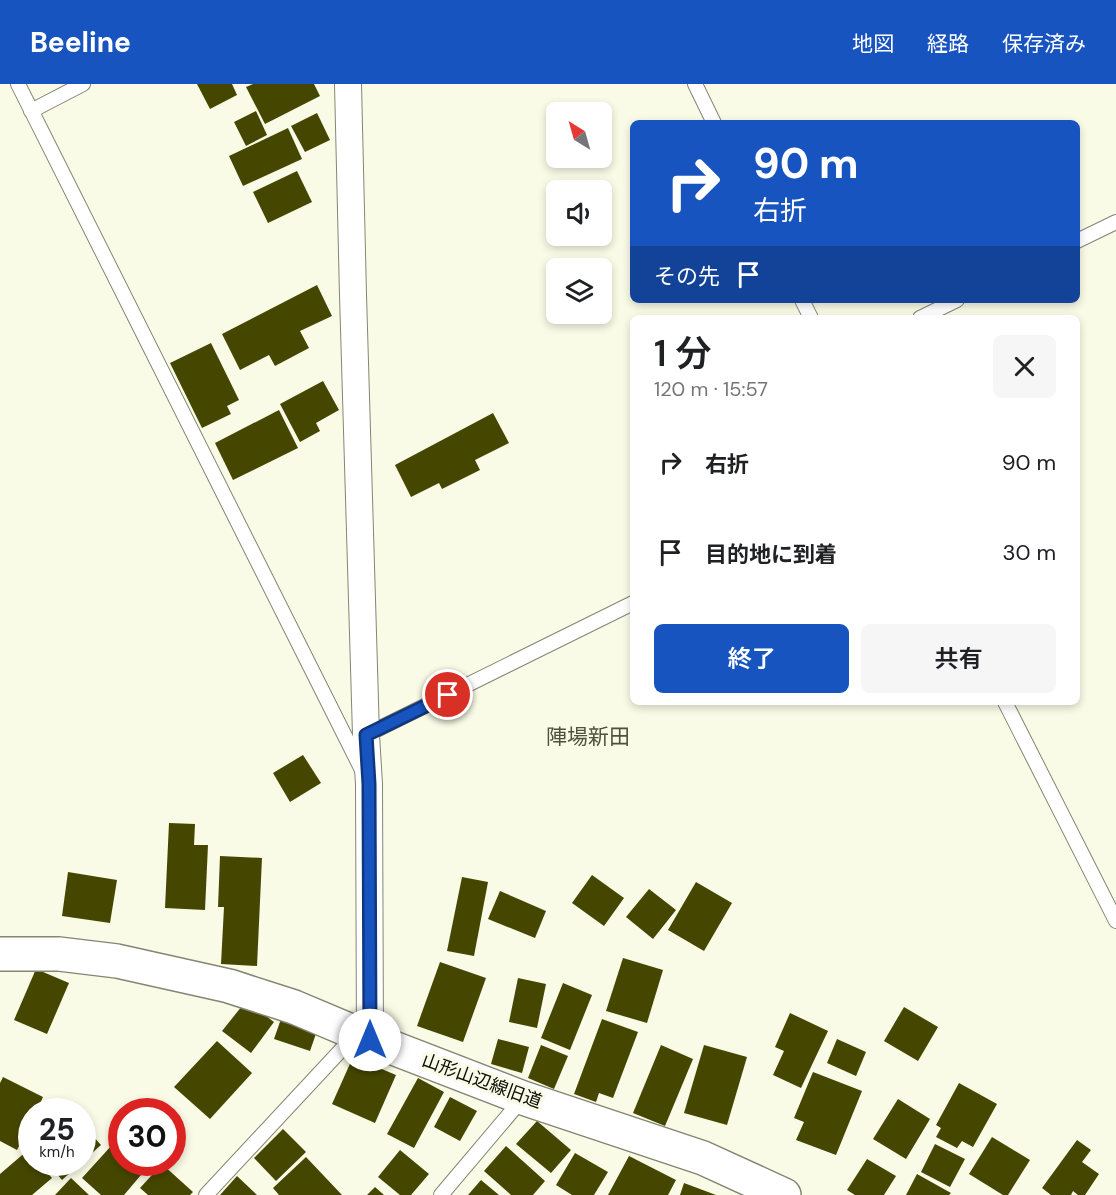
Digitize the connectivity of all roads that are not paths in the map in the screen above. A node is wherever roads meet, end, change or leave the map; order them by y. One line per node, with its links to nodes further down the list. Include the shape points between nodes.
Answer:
1 (18, 84): 5 (lane)
2 (83, 84): 5 (lane)
3 (348, 84): 13 (street)
4 (695, 84): 6 (lane)
5 (31, 111): 14 (lane)
6 (713, 120)
7 (1116, 222): 8 (lane)
8 (1080, 240)
9 (951, 303): 10 (lane)
10 (926, 315)
11 (630, 604): 13 (lane)
12 (1007, 705): 15 (lane)
13 (366, 735): 14 (street)
14 (369, 784): 18 (street)
15 (1110, 894): 16 (lane)
16 (1116, 921)
17 (0, 954): 18 (street, 山形山辺線旧道, via 59,954 117,961 229,986 294,1007)
18 (363, 1037): 19 (street, 山形山辺線旧道); 20 (lane)
19 (523, 1098): 21 (lane); 22 (street, 山形山辺線旧道, via 703,1158)
20 (206, 1195)
21 (441, 1195)
22 (784, 1195)

